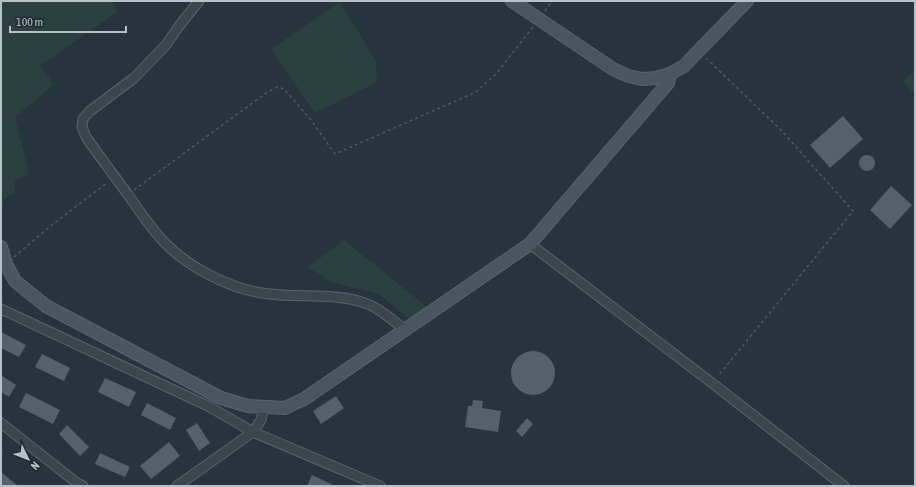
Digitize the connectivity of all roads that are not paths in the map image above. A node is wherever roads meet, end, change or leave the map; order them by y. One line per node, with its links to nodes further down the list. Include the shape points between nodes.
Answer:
1 (199, 1): 8 (street, via 166,44 134,78 83,119 82,128 86,137 154,231 167,245 201,270 220,280 261,293 352,299 390,317)
2 (512, 1): 4 (street, via 613,69 628,76 642,79)
3 (747, 1): 4 (street, via 684,66)
4 (670, 74): 5 (street, via 668,83)
5 (530, 244): 8 (street); 15 (street)
6 (1, 247): 9 (street, via 15,281 46,306 221,398)
7 (1, 310): 11 (street, via 210,407)
8 (405, 330): 9 (street, via 304,399 285,408)
9 (264, 408): 11 (street)
10 (1, 423): 12 (street)
11 (254, 432): 13 (street); 14 (street)
12 (78, 485)
13 (177, 486)
14 (380, 486)
15 (844, 486)

